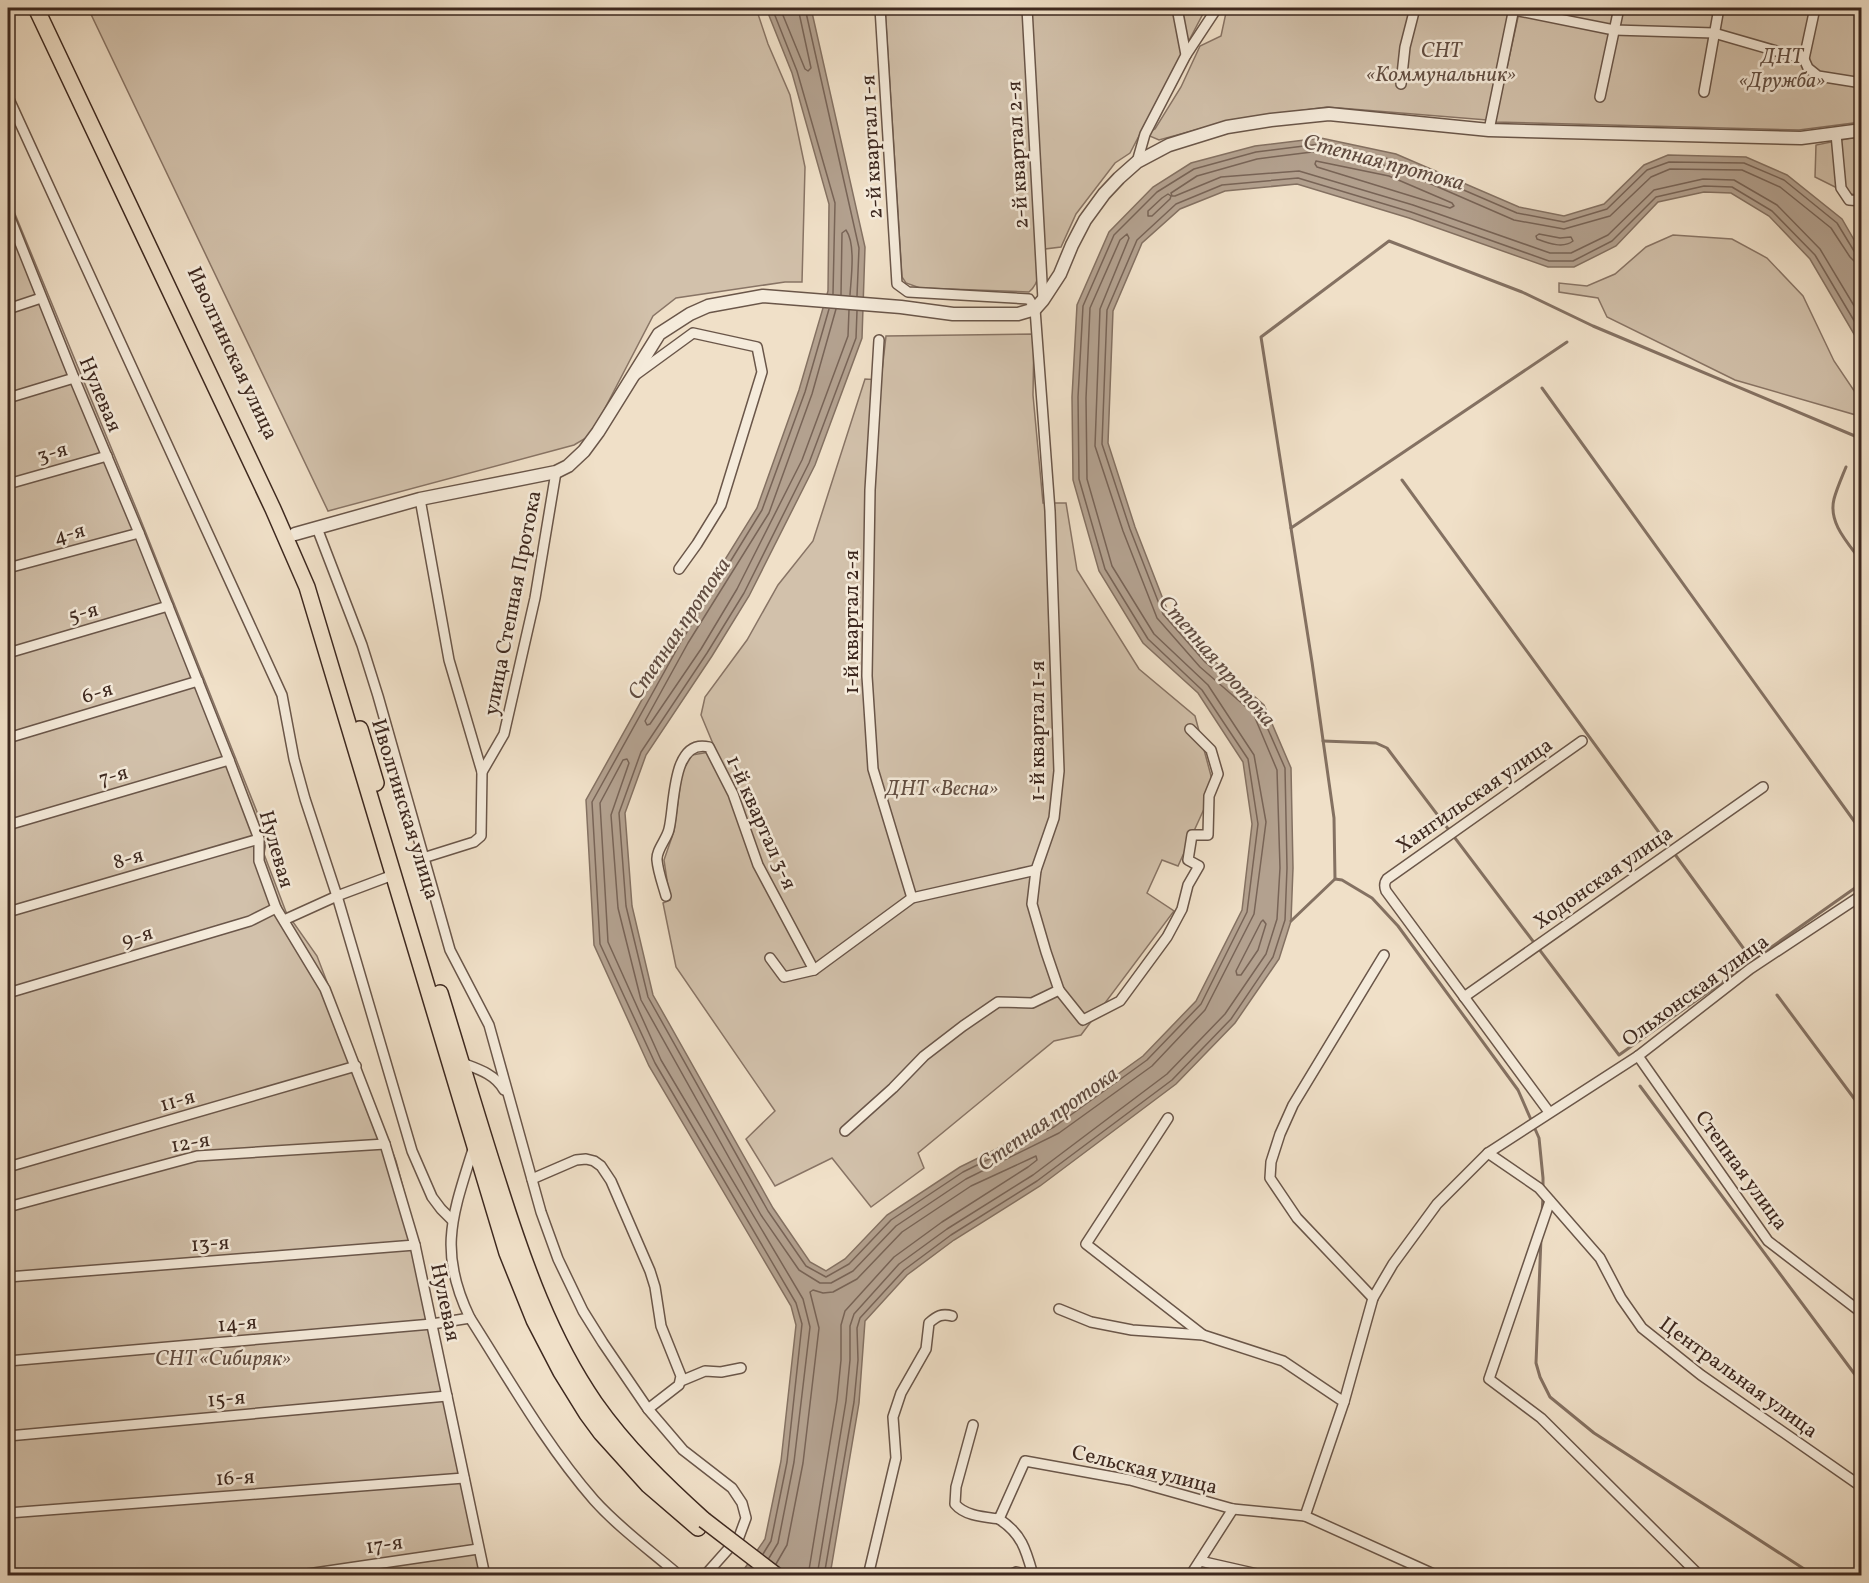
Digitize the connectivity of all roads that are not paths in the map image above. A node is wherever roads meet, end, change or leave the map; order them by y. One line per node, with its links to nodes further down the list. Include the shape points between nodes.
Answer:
1 (36, 8): 56 (main road, Иволгинская улица, via 307,587)
2 (47, 8): 40 (main road, Иволгинская улица)
3 (880, 8): 28 (street, 2-й квартал 1-я, via 897,284 908,292 1029,299)
4 (1027, 8): 28 (street, 2-й квартал 2-я)
5 (1177, 8): 14 (street)
6 (1217, 8): 14 (street)
7 (1415, 8): 17 (street)
8 (1618, 8): 12 (street)
9 (1719, 8): 13 (street)
10 (1815, 8): 15 (street)
11 (1514, 9): 12 (street); 21 (street)
12 (1614, 30): 13 (street); 20 (street)
13 (1714, 33): 15 (street); 18 (street)
14 (1186, 55): 24 (street, via 1145,134)
15 (1804, 58): 16 (street, via 1818,76)
16 (1862, 82)
17 (1401, 84)
18 (1704, 92)
19 (8, 97): 57 (street, via 282,695 294,759)
20 (1600, 97)
21 (1489, 130): 23 (street, via 1801,138); 24 (street, via 1329,114 1227,128 1169,145)
22 (1862, 130): 23 (street)
23 (1836, 134): 25 (street, via 1841,189 1849,200)
24 (1137, 162): 28 (street, via 1104,194 1085,220 1060,274)
25 (1862, 201)
26 (8, 216): 27 (street, Нулевая)
27 (42, 298): 29 (street); 31 (street, Нулевая)
28 (1039, 304): 32 (street, via 1018,314 953,314 763,296 708,306 658,334); 55 (street, 1-й квартал 1-я, via 1059,771 1054,818)
29 (8, 309)
30 (879, 340): 60 (street, 1-й квартал 2-я, via 870,490 867,676 873,769)
31 (74, 378): 33 (street); 34 (street, Нулевая)
32 (630, 379): 35 (street, via 584,451); 42 (street, via 693,333 757,347 762,372 721,505)
33 (8, 398)
34 (107, 456): 36 (street, 3-я); 39 (street, Нулевая)
35 (556, 472): 37 (street); 50 (street, улица Степная Протока, via 535,598 504,734)
36 (8, 484)
37 (420, 499): 38 (street); 50 (street, улица Степная Протока, via 449,660)
38 (317, 528): 40 (street); 54 (street, via 366,655)
39 (139, 533): 41 (street, 4-я); 43 (street, Нулевая)
40 (295, 534): 71 (main road, Иволгинская улица, via 316,585)
41 (8, 568)
42 (679, 569)
43 (168, 606): 44 (street, 5-я); 45 (street, Нулевая)
44 (8, 653)
45 (198, 681): 47 (street, 6-я); 49 (street, Нулевая)
46 (1190, 729): 67 (street, via 1211,750 1218,774 1209,796 1208,835 1192,836 1188,860 1199,866 1188,885 1182,909 1167,937 1120,1001 1083,1020)
47 (8, 738)
48 (1582, 741): 69 (street, Хангильская улица, via 1387,879 1386,891)
49 (229, 760): 52 (street, 7-я); 53 (street, Нулевая)
50 (482, 772): 54 (street, улица Степная Протока, via 480,839)
51 (1763, 787): 69 (street, Ходонская улица)
52 (8, 825)
53 (259, 839): 61 (street, Нулевая, via 259,861); 62 (street, 8-я)
54 (423, 858): 73 (street, via 450,950 489,1025)
55 (1036, 870): 60 (street); 67 (street, 1-й квартал 1-я, via 1032,904)
56 (393, 875): 57 (street); 78 (main road, Иволгинская улица)
57 (337, 896): 63 (street); 84 (street, via 412,1151 432,1197)
58 (666, 896): 66 (street, 1-й квартал 3-я, via 656,857 669,831 677,771 689,751 697,746 709,747 733,794 758,865)
59 (1862, 896): 70 (street, Ольхонская улица, via 1750,969)
60 (912, 898): 66 (street)
61 (276, 908): 63 (street, Нулевая); 68 (street, 9-я, via 250,921)
62 (8, 912)
63 (284, 920): 72 (street, Нулевая, via 325,989)
64 (1384, 955): 87 (street, via 1293,1105 1271,1162 1270,1178 1297,1218)
65 (770, 958): 66 (street, via 784,977)
66 (814, 970)
67 (1059, 990): 76 (street, via 1032,1003 998,1002 924,1056)
68 (8, 993)
69 (1464, 997): 74 (street)
70 (1638, 1056): 74 (street, Ольхонская улица); 89 (street, Степная улица, via 1768,1241)
71 (462, 1063): 73 (street, via 485,1071 500,1083); 108 (main road, Иволгинская улица, via 532,1282 572,1366 596,1404)
72 (356, 1066): 77 (street, Нулевая); 80 (street, 11-я)
73 (512, 1106): 81 (street)
74 (1549, 1112): 79 (street, Ольхонская улица)
75 (1168, 1118): 93 (street, via 1086,1244)
76 (845, 1131)
77 (385, 1144): 83 (street, 12-я, via 196,1156); 85 (street, Нулевая)
78 (475, 1145): 84 (street); 108 (main road, Иволгинская улица, via 507,1253 534,1320 565,1379 601,1433 648,1485)
79 (1488, 1153): 82 (street, Центральная улица, via 1539,1188); 87 (street, Ольхонская улица, via 1437,1204)
80 (8, 1167)
81 (532, 1179): 96 (street, via 576,1160 586,1159 601,1166 650,1271 661,1326); 99 (street, via 558,1259 583,1311)
82 (1550, 1201): 103 (street, Центральная улица, via 1600,1258 1642,1328 1701,1376); 123 (street, via 1489,1379 1541,1418)
83 (8, 1207)
84 (452, 1220): 91 (street, via 451,1264)
85 (415, 1245): 86 (street, 13-я); 92 (street, Нулевая)
86 (8, 1277)
87 (1373, 1298): 98 (street, Ольхонская улица)
88 (1059, 1309): 93 (street, via 1091,1322 1132,1330)
89 (1862, 1313)
90 (952, 1316): 117 (street, via 936,1316 929,1323 927,1349 897,1404 893,1417 896,1458)
91 (470, 1318): 92 (street, 14-я); 113 (street, via 548,1441 593,1499)
92 (432, 1324): 94 (street, 14-я); 97 (street, Нулевая)
93 (1203, 1335): 98 (street, via 1283,1361)
94 (8, 1361)
95 (741, 1368): 96 (street, via 705,1371)
96 (681, 1381): 99 (street)
97 (447, 1396): 101 (street, 15-я); 102 (street, Нулевая)
98 (1344, 1402): 106 (street, Ольхонская улица)
99 (648, 1409): 114 (street, via 682,1450 732,1488 742,1503 746,1518 739,1537)
100 (973, 1425): 107 (street, via 955,1504 971,1514)
101 (8, 1436)
102 (464, 1478): 105 (street, 16-я); 109 (street, Нулевая)
103 (1862, 1487)
104 (1233, 1509): 106 (street, Сельская улица); 107 (street, Сельская улица, via 1130,1480 1025,1461); 110 (street)
105 (8, 1513)
106 (1305, 1516): 122 (street, Сельская улица)
107 (999, 1520): 119 (street, via 1012,1528 1023,1545)
108 (700, 1524): 115 (main road, Иволгинская улица); 116 (main road, Иволгинская улица, bridge)
109 (478, 1549): 111 (street, 17-я); 112 (street, Нулевая)
110 (1200, 1561): 120 (street); 121 (street)
111 (294, 1575)
112 (485, 1575)
113 (680, 1575)
114 (702, 1575)
115 (761, 1575)
116 (777, 1575)
117 (868, 1575)
118 (1008, 1575): 119 (street)
119 (1034, 1575)
120 (1190, 1575)
121 (1266, 1575)
122 (1438, 1575)
123 (1700, 1575)

